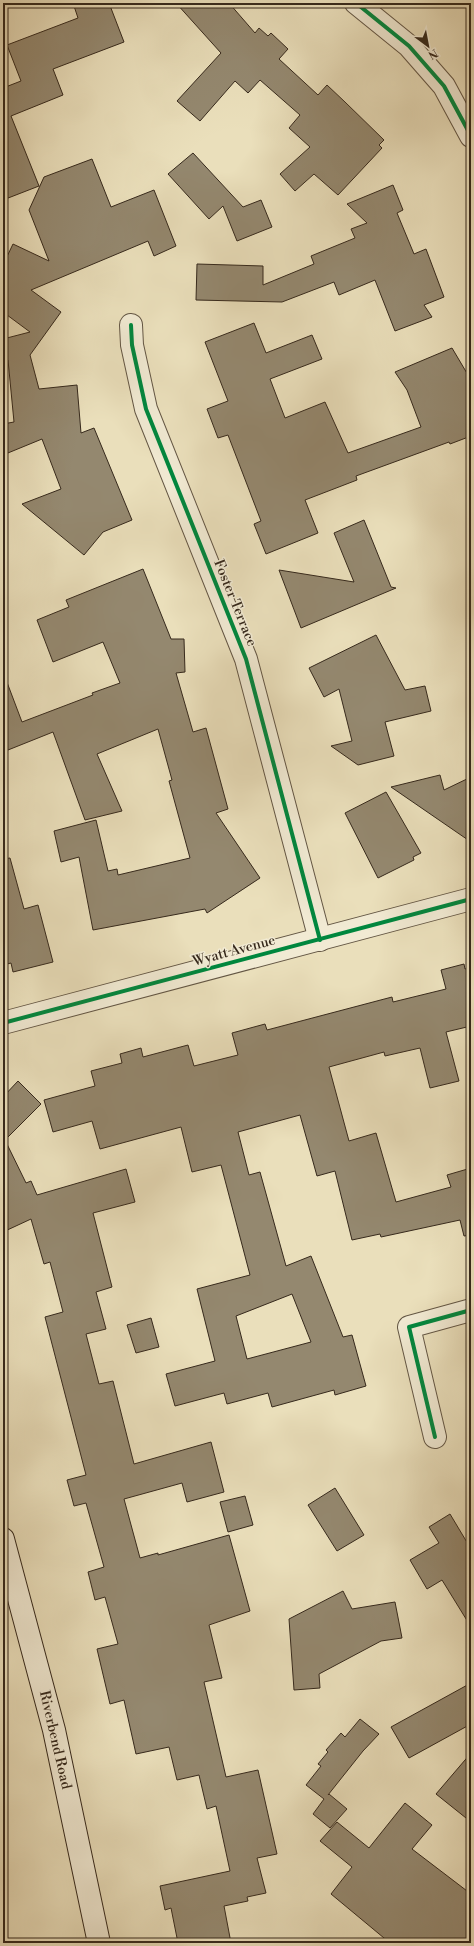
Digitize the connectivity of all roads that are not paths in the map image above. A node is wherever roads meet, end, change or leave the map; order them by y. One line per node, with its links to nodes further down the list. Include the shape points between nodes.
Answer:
1 (356, 3): 2 (street, via 409,46 444,86)
2 (471, 136)
3 (131, 325): 5 (street, Foster Terrace, via 132,345 146,409 246,659)
4 (471, 899): 5 (street, Wyatt Avenue)
5 (320, 940): 6 (street, Wyatt Avenue)
6 (3, 1023)
7 (471, 1310): 8 (street, via 409,1327)
8 (435, 1437)
9 (3, 1539): 10 (street, Riverbend Road, via 54,1730)
10 (99, 1943)

